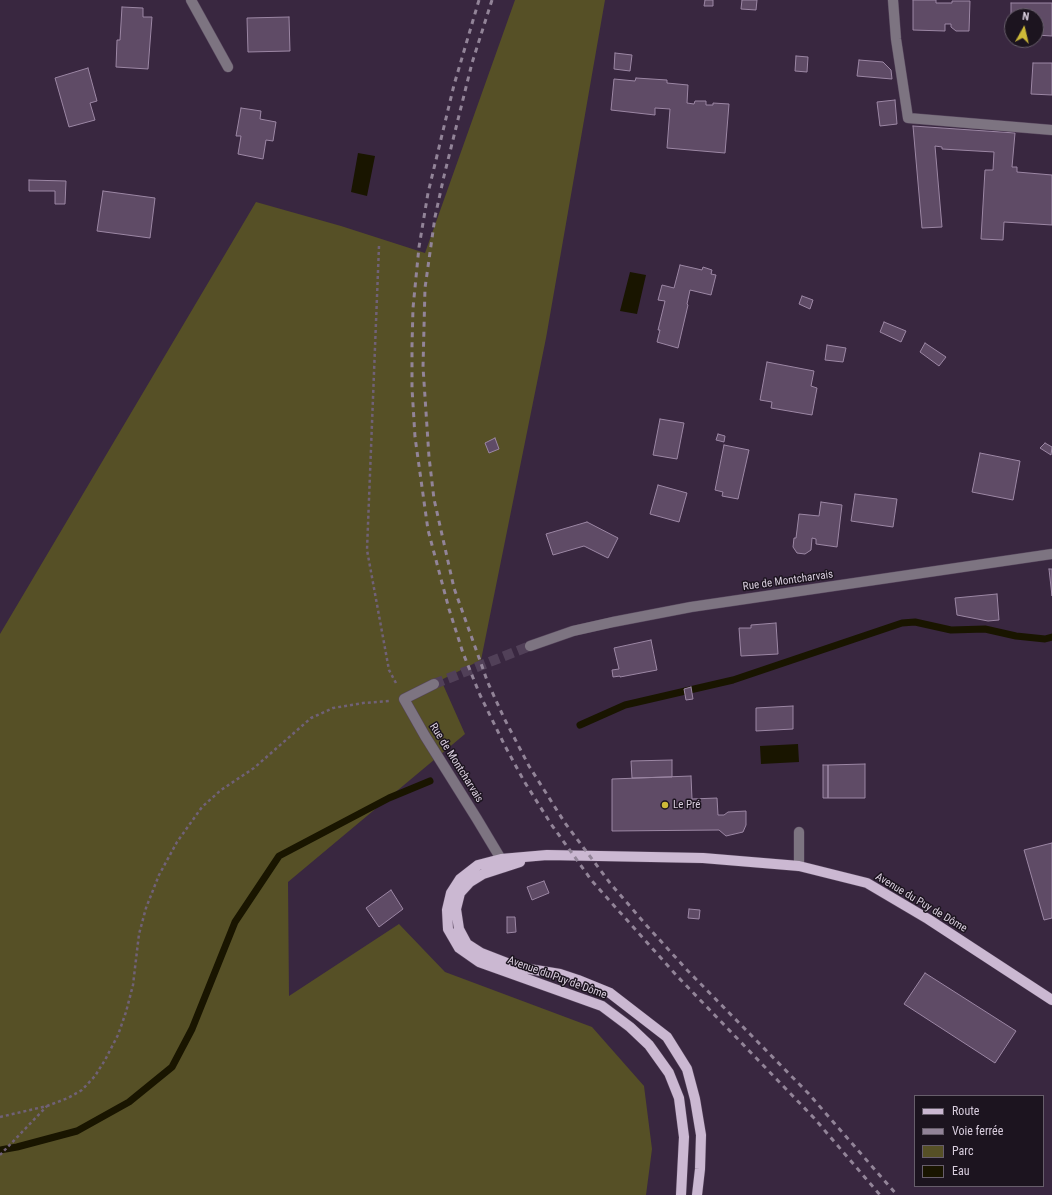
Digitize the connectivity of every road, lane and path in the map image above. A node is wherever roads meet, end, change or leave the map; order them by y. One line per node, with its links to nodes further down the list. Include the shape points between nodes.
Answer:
1 (191, 0): 3 (street)
2 (893, 0): 4 (street, via 908,118)
3 (228, 67)
4 (1052, 130)
5 (379, 246): 9 (path, via 367,550 388,670)
6 (1052, 554): 7 (street, Rue de Montcharvais, via 691,607 573,631)
7 (530, 646)
8 (434, 684): 9 (street)
9 (404, 699): 11 (street, Rue de Montcharvais); 14 (path, via 333,708 311,718 254,768 221,790 202,807 159,875 146,908 133,985 114,1042 95,1076 82,1090)
10 (799, 832): 12 (street)
11 (502, 863): 12 (main road, Avenue du Puy de Dôme, via 547,855 703,858); 17 (main road, Avenue du Puy de Dôme, via 478,865 460,879 451,893 448,904 448,929 460,948 479,962 602,1006 649,1045 669,1073 679,1098 684,1137); 18 (main road, Avenue du Puy de Dôme, via 470,882 460,893 456,909 459,929 467,944 481,954 517,967 560,974 610,993 667,1037 686,1070 695,1099 700,1135)
12 (799, 866): 13 (main road, Avenue du Puy de Dôme, via 867,883 928,919)
13 (1052, 1000)
14 (47, 1106): 15 (path); 16 (path)
15 (0, 1117)
16 (0, 1155)
17 (681, 1195)
18 (697, 1195)

